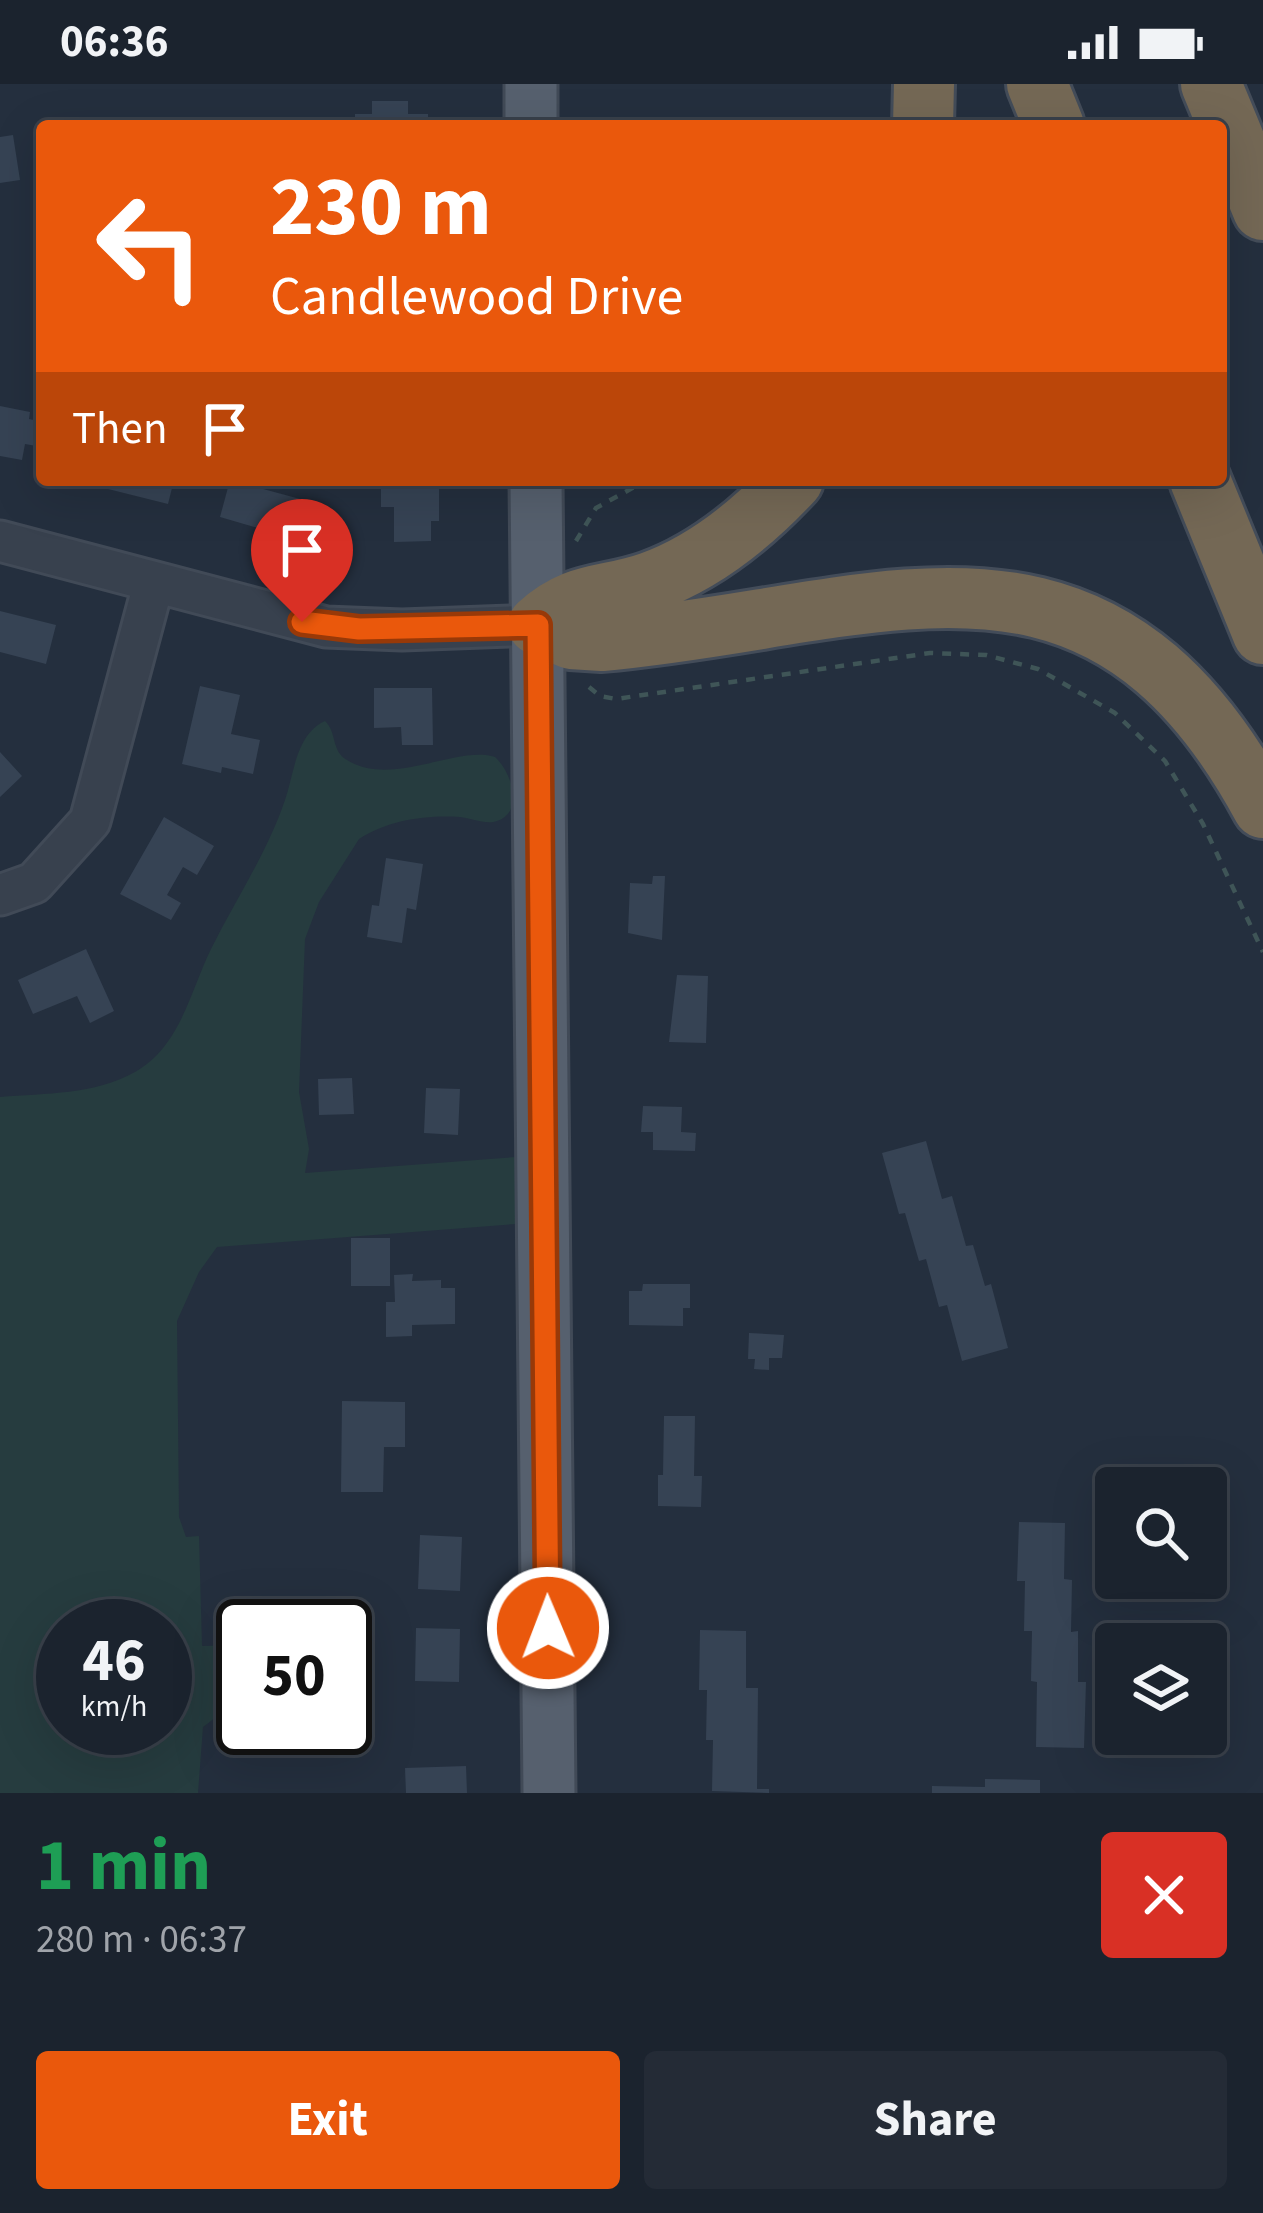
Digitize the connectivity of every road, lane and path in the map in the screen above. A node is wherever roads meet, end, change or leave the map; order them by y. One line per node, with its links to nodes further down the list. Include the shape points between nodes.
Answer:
1 (531, 84): 5 (main road)
2 (924, 84): 6 (highway)
3 (1036, 84): 7 (highway)
4 (1211, 84): 8 (highway)
5 (531, 120)
6 (923, 120)
7 (1051, 120)
8 (1226, 120)
9 (1227, 123): 10 (highway)
10 (1263, 210)
11 (536, 486): 18 (main road)
12 (635, 486): 16 (path, via 596,508)
13 (787, 486): 18 (highway, via 689,564 644,585 564,603)
14 (1202, 486): 19 (highway)
15 (0, 541): 17 (street)
16 (575, 544)
17 (154, 582): 18 (street, via 342,628); 22 (street, via 90,821 34,884)
18 (538, 625): 21 (highway, via 602,641 905,599 1028,605 1098,630 1162,671 1209,721); 24 (main road)
19 (1263, 634)
20 (582, 674): 23 (path, via 594,693 616,700 930,653 986,655 1038,669 1115,713 1165,761)
21 (1263, 808)
22 (0, 895)
23 (1263, 952)
24 (549, 1793)

